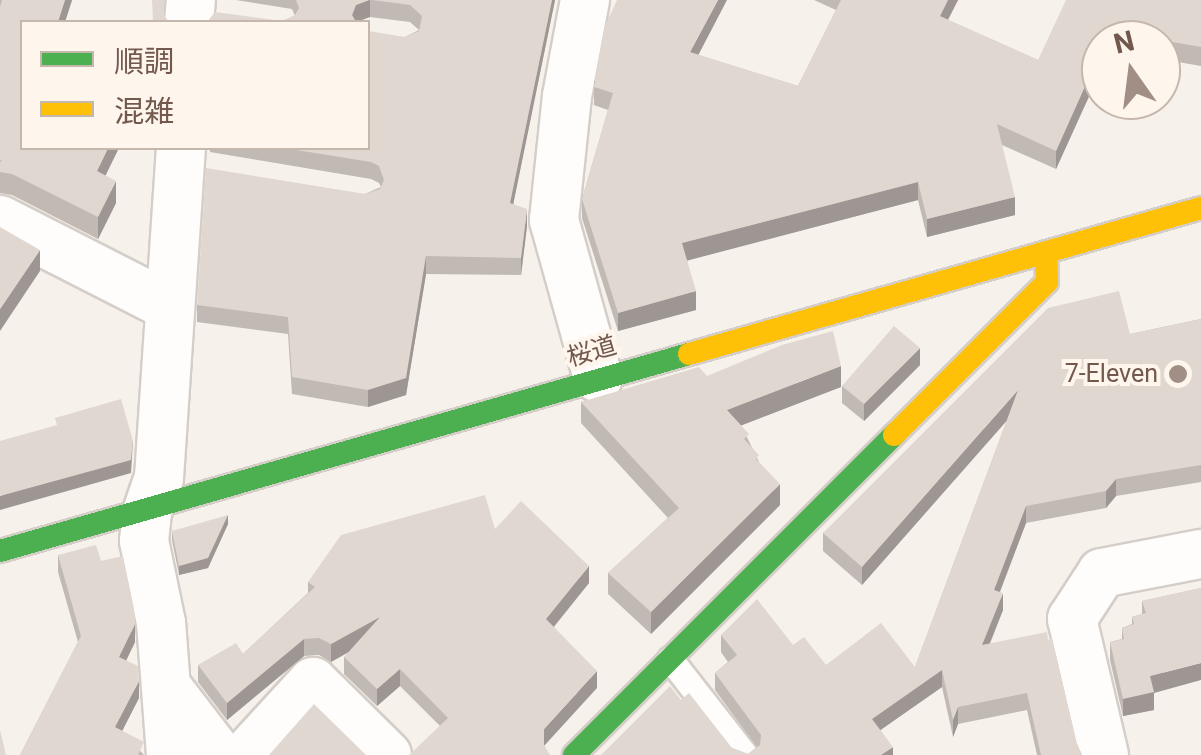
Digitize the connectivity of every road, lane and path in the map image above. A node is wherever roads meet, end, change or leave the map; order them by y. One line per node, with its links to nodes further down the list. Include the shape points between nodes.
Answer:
1 (585, 0): 7 (street, via 554,220)
2 (187, 159): 6 (street)
3 (1201, 208): 5 (street, 桜道)
4 (0, 220): 6 (street)
5 (1046, 254): 7 (street, 桜道); 11 (street, via 1047,282)
6 (167, 305): 8 (street, via 159,478)
7 (598, 378): 8 (street, 桜道)
8 (147, 512): 9 (street, 桜道); 12 (street, via 144,540)
9 (0, 551)
10 (1201, 554): 19 (street, via 1102,573 1072,619)
11 (670, 659): 17 (street); 18 (lane)
12 (168, 690): 13 (street); 14 (street)
13 (170, 754)
14 (219, 755)
15 (246, 755): 16 (street, via 314,682)
16 (387, 755)
17 (574, 755)
18 (745, 755)
19 (1104, 755)

